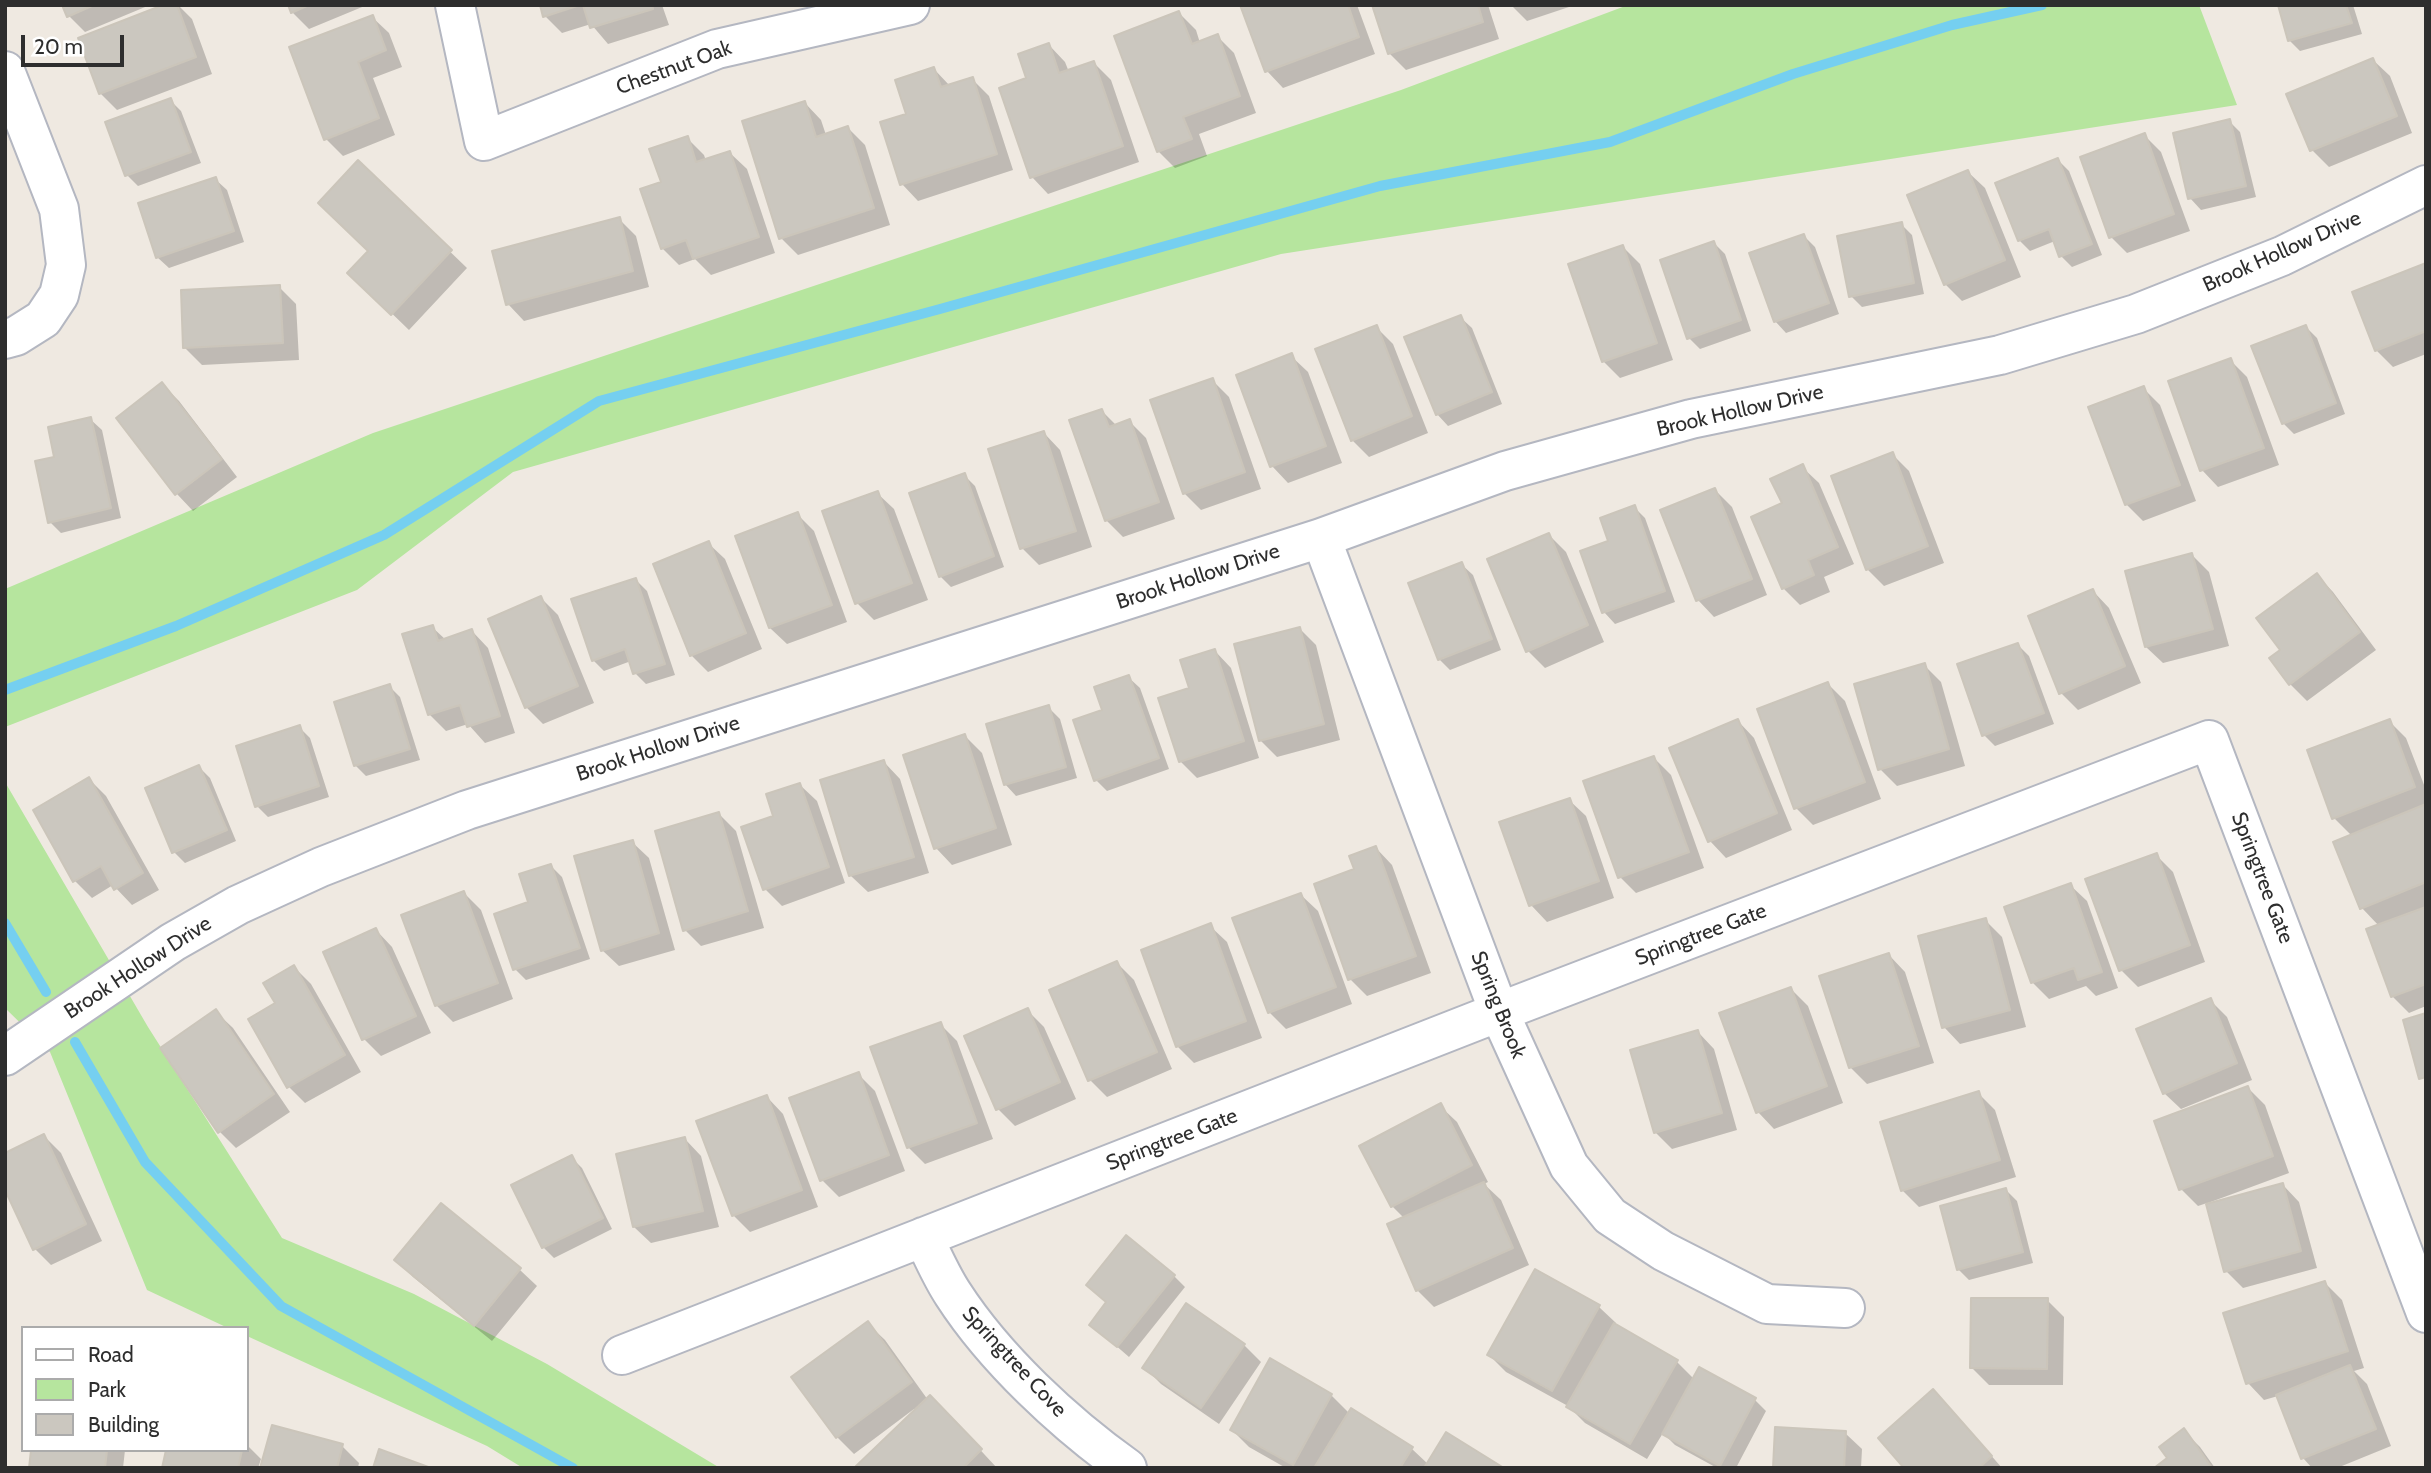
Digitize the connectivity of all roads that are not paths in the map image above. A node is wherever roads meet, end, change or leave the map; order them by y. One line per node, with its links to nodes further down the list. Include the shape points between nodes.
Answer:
1 (455, 5): 2 (street, Chestnut Oak, via 484,141 717,49)
2 (910, 5)
3 (5, 71): 5 (street, via 59,209 66,265 59,295 43,319)
4 (2426, 185): 6 (street, Brook Hollow Drive, via 2282,256 2136,314 2000,355 1691,419 1505,471)
5 (5, 339)
6 (1321, 538): 7 (street, Spring Brook); 8 (street, Brook Hollow Drive, via 467,810 321,867 238,905 173,942)
7 (1499, 1013): 9 (street, Springtree Gate); 10 (street, Spring Brook, via 1569,1167 1610,1216 1662,1251 1766,1304); 11 (street, Springtree Gate, via 2210,740)
8 (5, 1056)
9 (923, 1237): 12 (street, Springtree Gate); 13 (street, Springtree Cove, via 952,1293 978,1330 1087,1439)
10 (1845, 1308)
11 (2426, 1313)
12 (622, 1355)
13 (1127, 1468)

